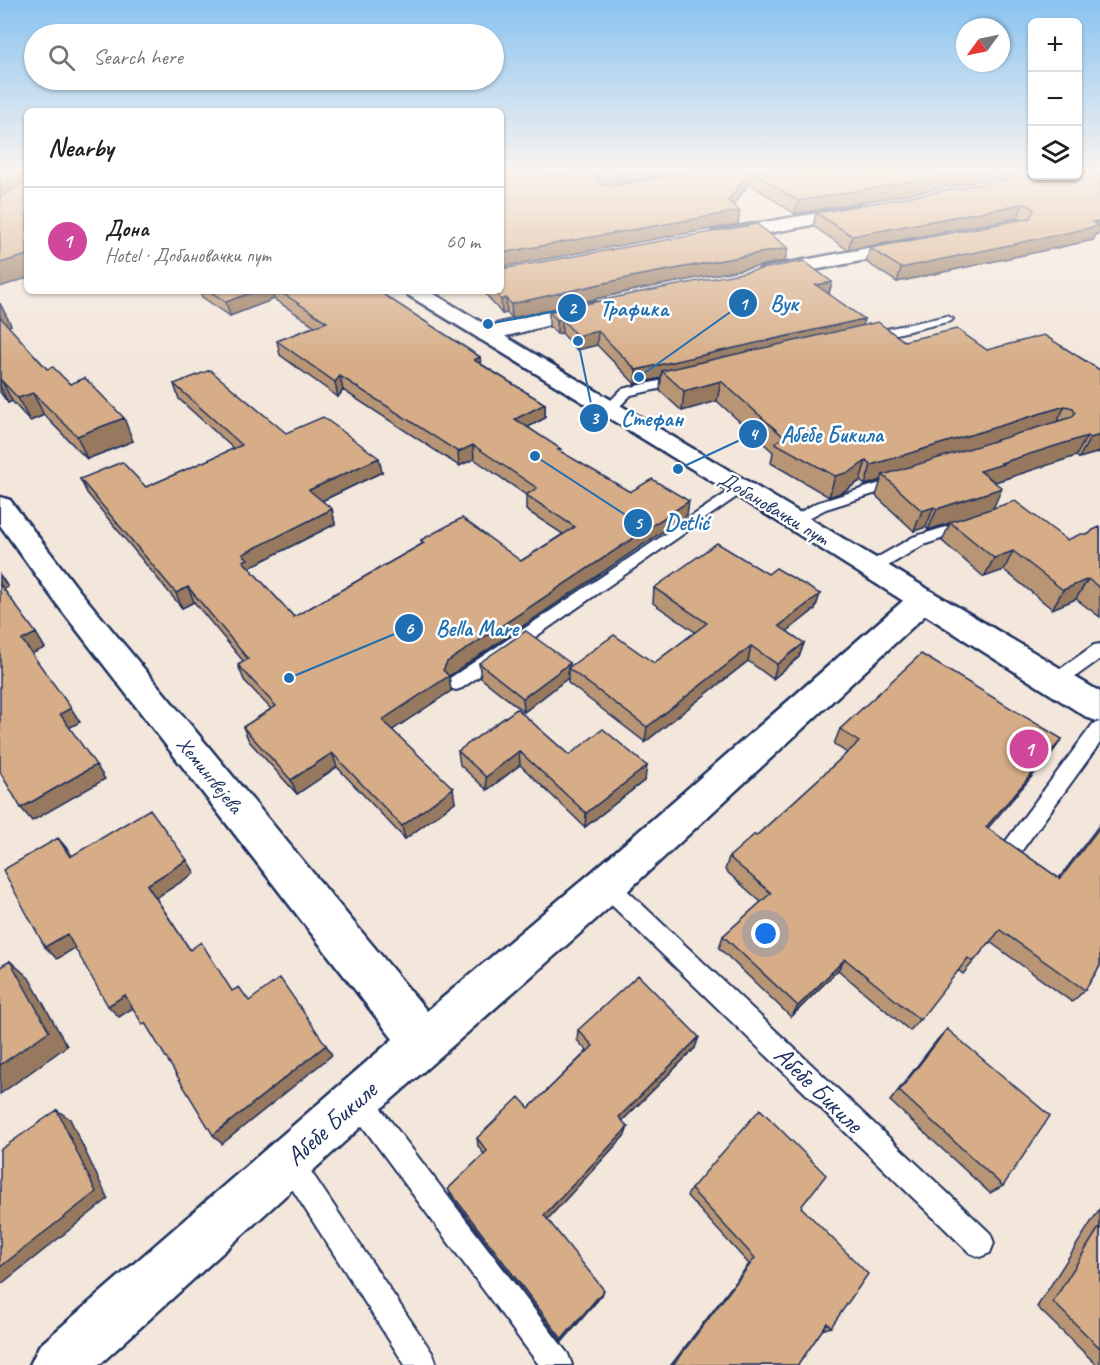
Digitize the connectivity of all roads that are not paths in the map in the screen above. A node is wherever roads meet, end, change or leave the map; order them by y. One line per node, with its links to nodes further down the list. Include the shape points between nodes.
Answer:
1 (722, 236): 2 (street)
2 (698, 240)
3 (926, 243): 4 (street)
4 (751, 276)
5 (424, 294): 8 (street, Добановачки пут)
6 (614, 303): 8 (street)
7 (947, 319): 9 (lane)
8 (487, 334): 11 (street, Добановачки пут)
9 (856, 340)
10 (695, 377): 11 (lane, via 627,392)
11 (610, 408): 13 (street, Добановачки пут)
12 (910, 478): 15 (lane, via 821,506)
13 (740, 488): 15 (street, Добановачки пут); 21 (lane)
14 (0, 506): 26 (street, Хемингвејева, via 74,605)
15 (795, 520): 17 (street, Добановачки пут)
16 (980, 521): 17 (lane, via 918,541)
17 (872, 568): 18 (street, Добановачки пут)
18 (923, 600): 20 (street, Добановачки пут); 25 (street, Абебе Бикиле)
19 (1100, 650): 20 (lane)
20 (1055, 682): 22 (street, Добановачки пут)
21 (456, 683)
22 (1100, 709)
23 (1100, 729): 24 (lane)
24 (1013, 847)
25 (606, 885): 26 (street, Абебе Бикиле); 29 (lane, Абебе Бикиле)
26 (423, 1041): 27 (street, Абебе Бикиле)
27 (358, 1099): 28 (street, Абебе Бикиле); 32 (lane)
28 (289, 1161): 30 (street, Абебе Бикиле); 31 (lane)
29 (980, 1243)
30 (58, 1365)
31 (422, 1365)
32 (557, 1365)

